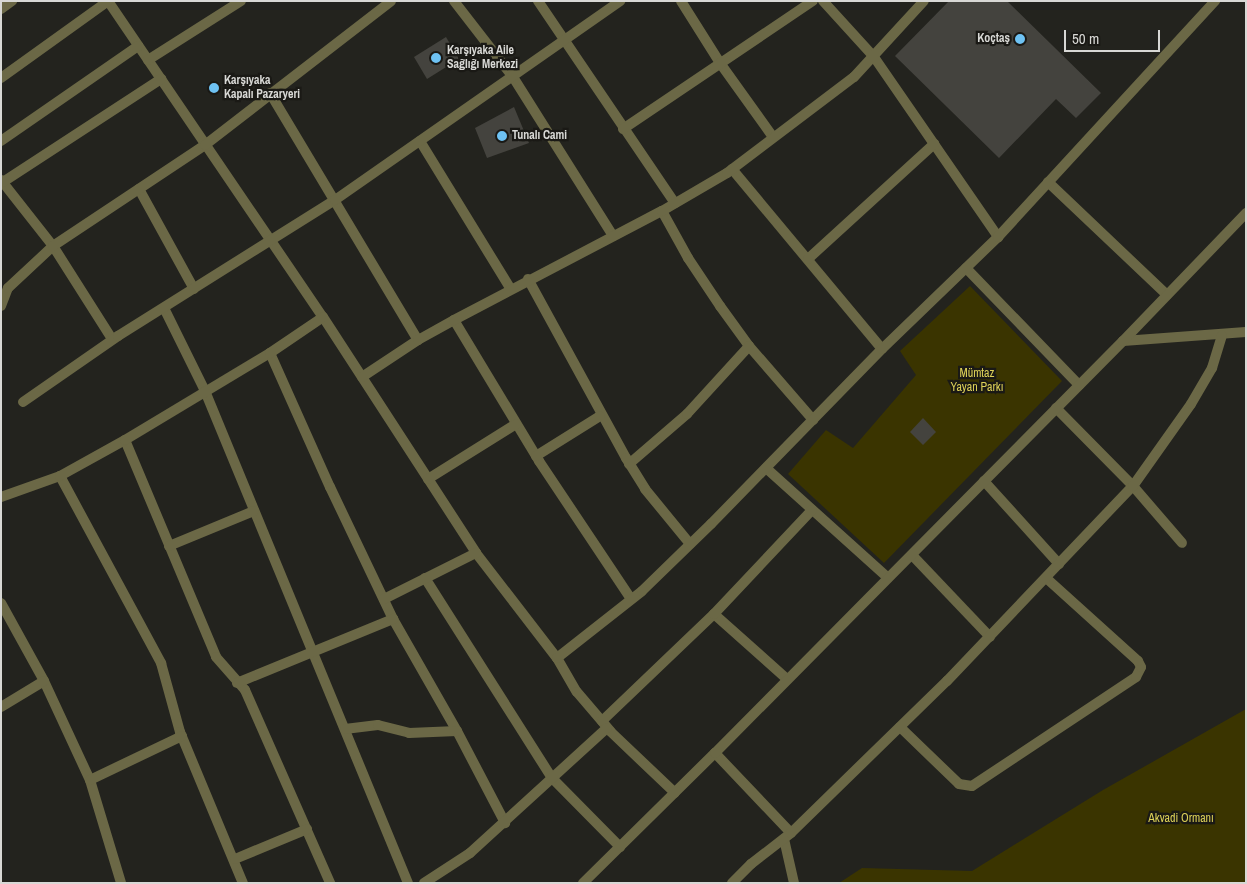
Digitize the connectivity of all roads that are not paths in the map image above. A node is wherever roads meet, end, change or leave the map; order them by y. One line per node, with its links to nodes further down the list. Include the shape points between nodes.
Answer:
1 (12, 1): 13 (street)
2 (108, 1): 15 (street); 20 (street)
3 (241, 1): 17 (street)
4 (391, 1): 22 (street)
5 (454, 1): 19 (street)
6 (538, 1): 14 (street)
7 (620, 1): 14 (street)
8 (680, 1): 18 (street)
9 (813, 1): 18 (street)
10 (823, 1): 16 (street)
11 (924, 1): 16 (street)
12 (1215, 1): 31 (street)
13 (1, 8)
14 (564, 38): 19 (street); 23 (street)
15 (138, 46): 17 (street); 26 (street)
16 (874, 57): 24 (street, via 854,77); 27 (street)
17 (148, 60): 21 (street)
18 (720, 63): 23 (street); 24 (street)
19 (513, 77): 25 (street); 37 (street)
20 (1, 78)
21 (161, 79): 28 (street); 30 (street)
22 (270, 93): 28 (street); 33 (street)
23 (623, 129): 34 (street)
24 (773, 137): 29 (street)
25 (420, 140): 33 (street); 44 (street)
26 (1, 141)
27 (934, 144): 38 (street); 41 (street)
28 (205, 145): 32 (street); 39 (street)
29 (732, 168): 34 (street); 41 (street)
30 (2, 181): 40 (street)
31 (1048, 182): 38 (street); 47 (street)
32 (139, 189): 40 (street); 46 (street)
33 (335, 200): 39 (street); 55 (street)
34 (675, 203): 35 (street)
35 (662, 211): 37 (street); 57 (street, via 688,258)
36 (1246, 213): 47 (street)
37 (613, 236): 43 (street)
38 (998, 237): 42 (street)
39 (271, 241): 46 (street); 50 (street)
40 (53, 246): 45 (street); 54 (street)
41 (808, 259): 58 (street)
42 (966, 268): 58 (street); 61 (street)
43 (528, 279): 44 (street); 65 (street)
44 (510, 288): 51 (street)
45 (4, 289): 48 (street)
46 (194, 289): 49 (street)
47 (1167, 295): 56 (street)
48 (1, 306)
49 (164, 308): 54 (street); 62 (street)
50 (323, 317): 59 (street); 60 (street)
51 (454, 320): 55 (street); 67 (street)
52 (1246, 332): 53 (street)
53 (1222, 335): 56 (street); 75 (street, via 1212,368 1192,404)
54 (112, 340): 63 (street)
55 (418, 340): 60 (street)
56 (1123, 341): 61 (street)
57 (749, 346): 66 (street); 70 (street, via 687,414)
58 (882, 349): 66 (street)
59 (270, 353): 62 (street); 88 (street)
60 (362, 377): 73 (street)
61 (1079, 385): 64 (street)
62 (205, 391): 68 (street); 78 (street)
63 (23, 402)
64 (1056, 408): 74 (street); 75 (street)
65 (600, 416): 69 (street); 70 (street)
66 (813, 420): 71 (street)
67 (516, 424): 69 (street); 73 (street)
68 (124, 440): 72 (street); 81 (street)
69 (536, 456): 89 (street)
70 (629, 464): 80 (street)
71 (766, 468): 77 (street); 80 (street)
72 (60, 476): 76 (street); 104 (street, via 161,662)
73 (428, 479): 82 (street)
74 (984, 481): 83 (street); 84 (street)
75 (1133, 486): 79 (street); 84 (street)
76 (1, 497)
77 (812, 510): 86 (street); 91 (street)
78 (254, 511): 81 (street); 94 (street)
79 (1182, 543)
80 (690, 544): 89 (street)
81 (169, 546): 98 (street, via 216,657)
82 (476, 553): 85 (street); 95 (street)
83 (912, 554): 86 (street); 93 (street)
84 (1059, 564): 87 (street)
85 (424, 578): 88 (street); 106 (street)
86 (888, 578): 96 (street)
87 (1046, 578): 93 (street); 101 (street, via 1138,661 1141,667 1136,678 972,786 959,784)
88 (384, 599): 92 (street)
89 (631, 599): 95 (street)
90 (1, 603): 97 (street)
91 (714, 614): 96 (street); 100 (street)
92 (393, 618): 94 (street); 103 (street)
93 (990, 637): 101 (street)
94 (313, 652): 98 (street); 102 (street)
95 (557, 658): 100 (street, via 577,692)
96 (787, 679): 105 (street)
97 (44, 681): 99 (street); 107 (street)
98 (237, 682): 110 (street, via 244,690)
99 (1, 707)
100 (605, 724): 106 (street); 108 (street)
101 (900, 727): 111 (street)
102 (345, 729): 103 (street, via 378,725 409,733); 117 (street)
103 (457, 731): 109 (street)
104 (182, 736): 107 (street); 113 (street)
105 (715, 753): 108 (street); 111 (street)
106 (552, 778): 109 (street); 112 (street)
107 (90, 780): 114 (street)
108 (675, 793): 112 (street)
109 (505, 823): 118 (street)
110 (306, 829): 113 (street); 116 (street)
111 (788, 836): 120 (street); 121 (street)
112 (620, 847): 119 (street)
113 (235, 859): 115 (street)
114 (122, 883)
115 (243, 883)
116 (330, 883)
117 (408, 883)
118 (424, 883)
119 (583, 883)
120 (732, 883)
121 (794, 883)

